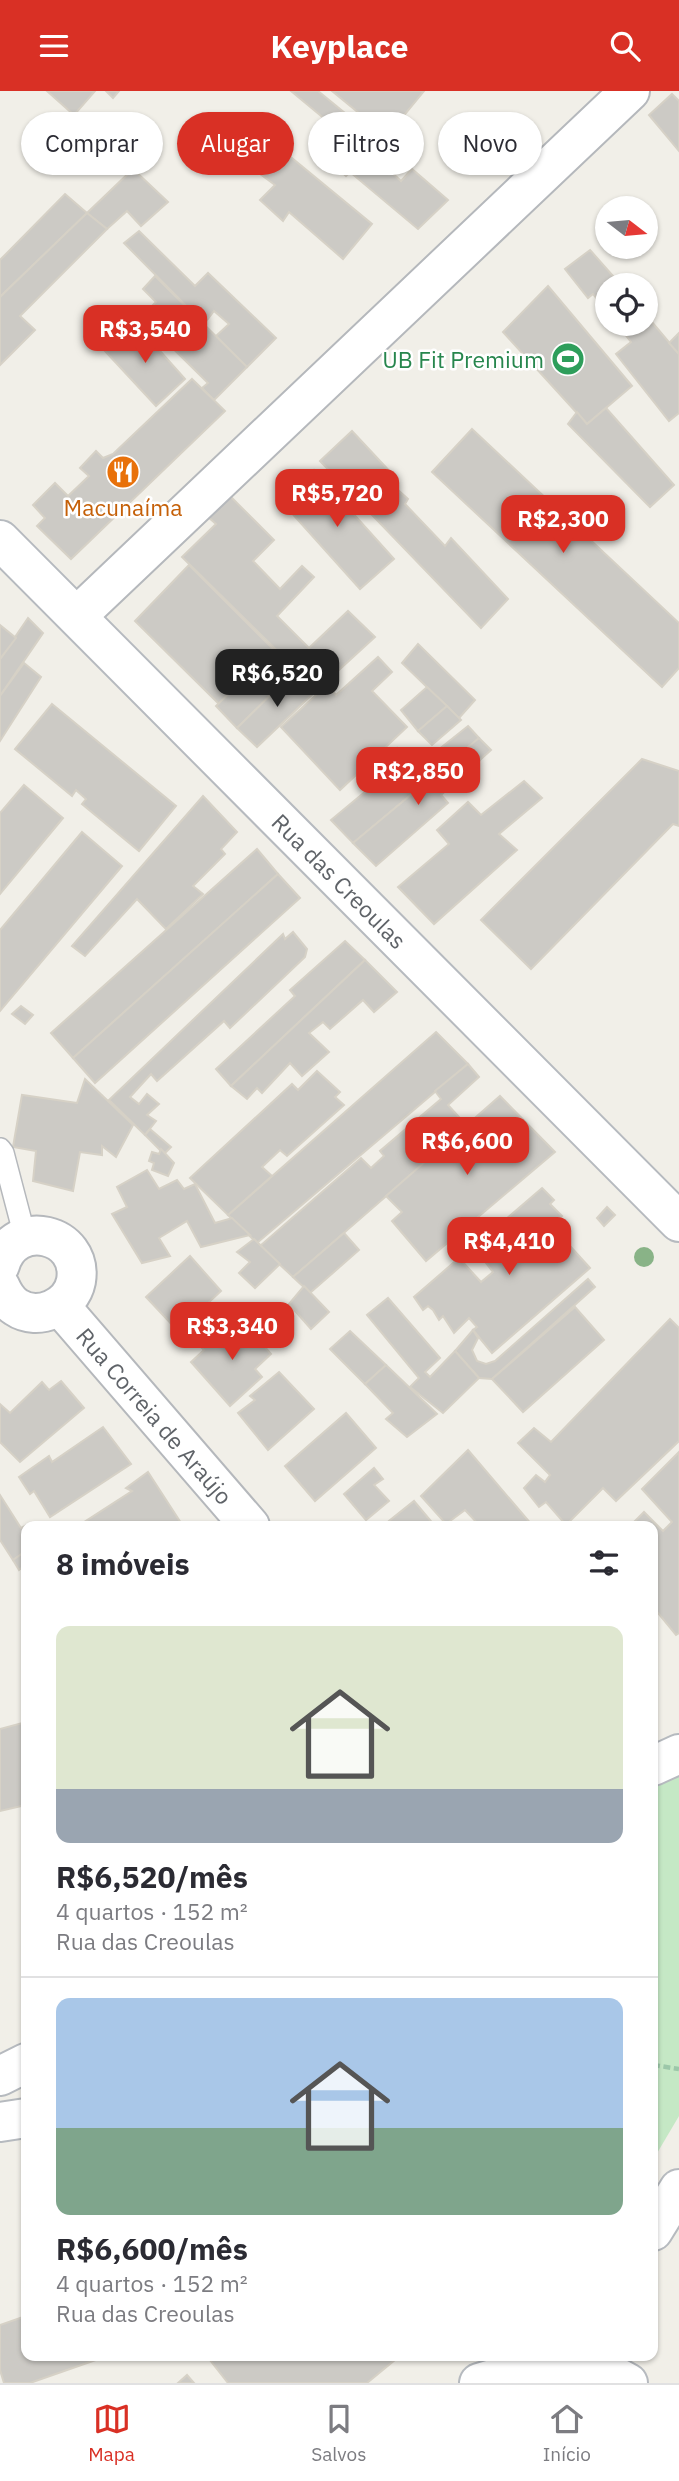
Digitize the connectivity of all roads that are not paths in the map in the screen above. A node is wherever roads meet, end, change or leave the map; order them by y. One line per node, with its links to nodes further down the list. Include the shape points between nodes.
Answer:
1 (630, 91): 3 (main road)
2 (0, 540): 3 (main road, Rua das Creoulas)
3 (77, 616): 5 (main road, Rua das Creoulas)
4 (0, 1149): 6 (lane)
5 (679, 1222)
6 (25, 1237): 7 (main road, via 12,1244); 9 (main road, Rua Correia de Araújo, via 52,1237 72,1256 76,1283)
7 (0, 1265)
8 (0, 1286): 9 (main road, Rua Correia de Araújo, via 17,1308 32,1313)
9 (60, 1306): 10 (main road, Rua Correia de Araújo)
10 (246, 1521)
11 (679, 1754): 12 (main road)
12 (658, 1764)
13 (21, 2066): 14 (main road)
14 (0, 2076)
15 (21, 2120): 16 (main road)
16 (0, 2122)
17 (679, 2189): 18 (main road)
18 (658, 2223)
19 (485, 2361): 21 (main road)
20 (637, 2361): 24 (main road)
21 (466, 2383)
22 (480, 2383): 23 (main road, via 564,2365 597,2368)
23 (628, 2383)
24 (650, 2383)

